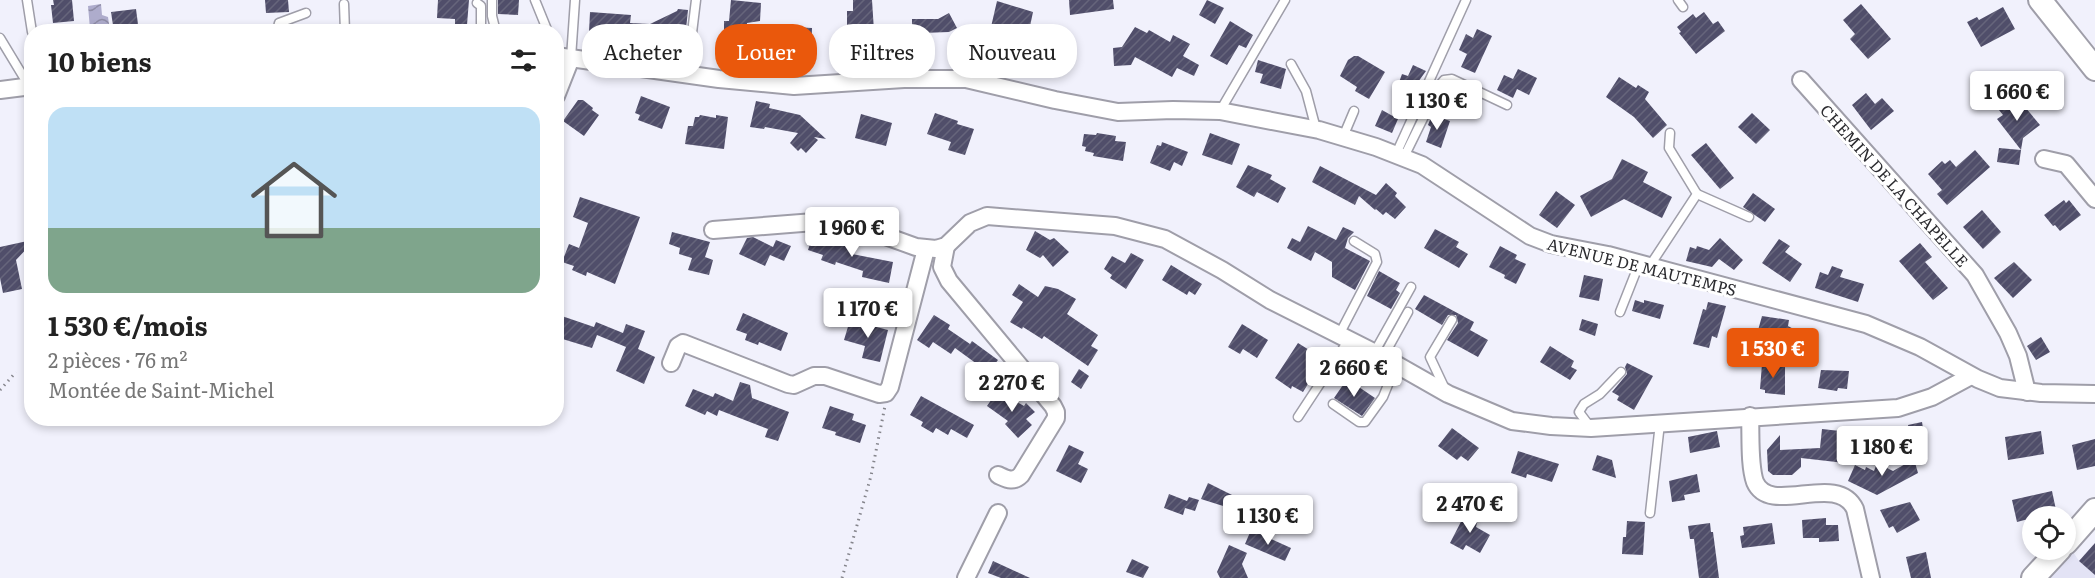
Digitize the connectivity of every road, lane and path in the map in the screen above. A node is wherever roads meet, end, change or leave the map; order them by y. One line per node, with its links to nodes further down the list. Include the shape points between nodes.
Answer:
1 (27, 0): 12 (lane)
2 (492, 0): 16 (lane)
3 (535, 0): 17 (lane)
4 (575, 0): 20 (lane)
5 (696, 0): 18 (lane)
6 (1285, 0): 30 (lane)
7 (1466, 0): 35 (lane)
8 (2040, 0): 23 (main road)
9 (477, 3): 15 (lane, via 481,6)
10 (344, 4): 14 (lane)
11 (306, 14): 13 (lane)
12 (31, 24)
13 (279, 24)
14 (345, 24)
15 (481, 24)
16 (494, 24)
17 (545, 24)
18 (693, 24)
19 (0, 38): 24 (lane)
20 (564, 57): 21 (street, AVENUE DE MAUTEMPS)
21 (582, 60)
22 (1291, 64): 32 (lane, via 1306,91)
23 (2095, 69)
24 (24, 76)
25 (703, 76): 30 (street, AVENUE DE MAUTEMPS, via 794,86 966,79 1118,112)
26 (1801, 80): 56 (street, CHEMIN DE LA CHAPELLE, via 1975,275 2008,333)
27 (24, 87): 28 (street)
28 (0, 90)
29 (1507, 105): 35 (lane, via 1452,79 1444,80)
30 (1220, 111): 32 (street, AVENUE DE MAUTEMPS)
31 (1354, 111): 34 (lane)
32 (1316, 130): 34 (street, AVENUE DE MAUTEMPS)
33 (1670, 133): 37 (lane, via 1669,148)
34 (1343, 137): 35 (street, AVENUE DE MAUTEMPS)
35 (1400, 156): 44 (street, AVENUE DE MAUTEMPS, via 1432,170 1530,236)
36 (2044, 159): 38 (street, via 2066,164)
37 (1697, 194): 39 (lane); 44 (lane)
38 (2095, 199)
39 (1749, 217)
40 (713, 230): 43 (street, via 834,222)
41 (1354, 241): 49 (lane, via 1375,254 1377,262)
42 (946, 246): 43 (street); 49 (street, via 970,223 987,216 1116,226 1144,232 1187,250 1270,300); 65 (street, via 942,267 949,281 1056,412 1021,475 1012,481)
43 (926, 249): 57 (street)
44 (1644, 266): 47 (lane); 54 (street, AVENUE DE MAUTEMPS, via 1866,324 1920,347)
45 (1411, 287): 50 (lane)
46 (1408, 312): 50 (lane)
47 (1620, 312)
48 (1452, 320): 58 (lane, via 1430,357)
49 (1344, 338): 50 (street); 62 (lane)
50 (1384, 358): 58 (street); 60 (lane, via 1383,397 1365,422)
51 (671, 363): 57 (street, via 678,346 684,344 788,384 825,376)
52 (16, 372): 55 (path)
53 (1621, 372): 64 (lane, via 1581,408 1580,416)
54 (1971, 376): 56 (street, AVENUE DE MAUTEMPS, via 2000,388); 61 (street, via 1925,400 1898,408)
55 (0, 390)
56 (2027, 392): 59 (street, AVENUE DE MAUTEMPS)
57 (886, 393): 71 (path, via 871,476)
58 (1448, 394): 64 (street, via 1512,421)
59 (2095, 394)
60 (1333, 405)
61 (1750, 416): 63 (street); 73 (street, via 1753,470 1758,486 1769,495 1836,494 1850,501)
62 (1298, 417)
63 (1660, 423): 64 (street); 67 (lane)
64 (1591, 428)
65 (998, 476)
66 (998, 513): 72 (street)
67 (1650, 513)
68 (2092, 519): 69 (main road)
69 (2076, 534)
70 (2050, 560): 74 (main road)
71 (842, 578)
72 (966, 578)
73 (1871, 578)
74 (2033, 578)

